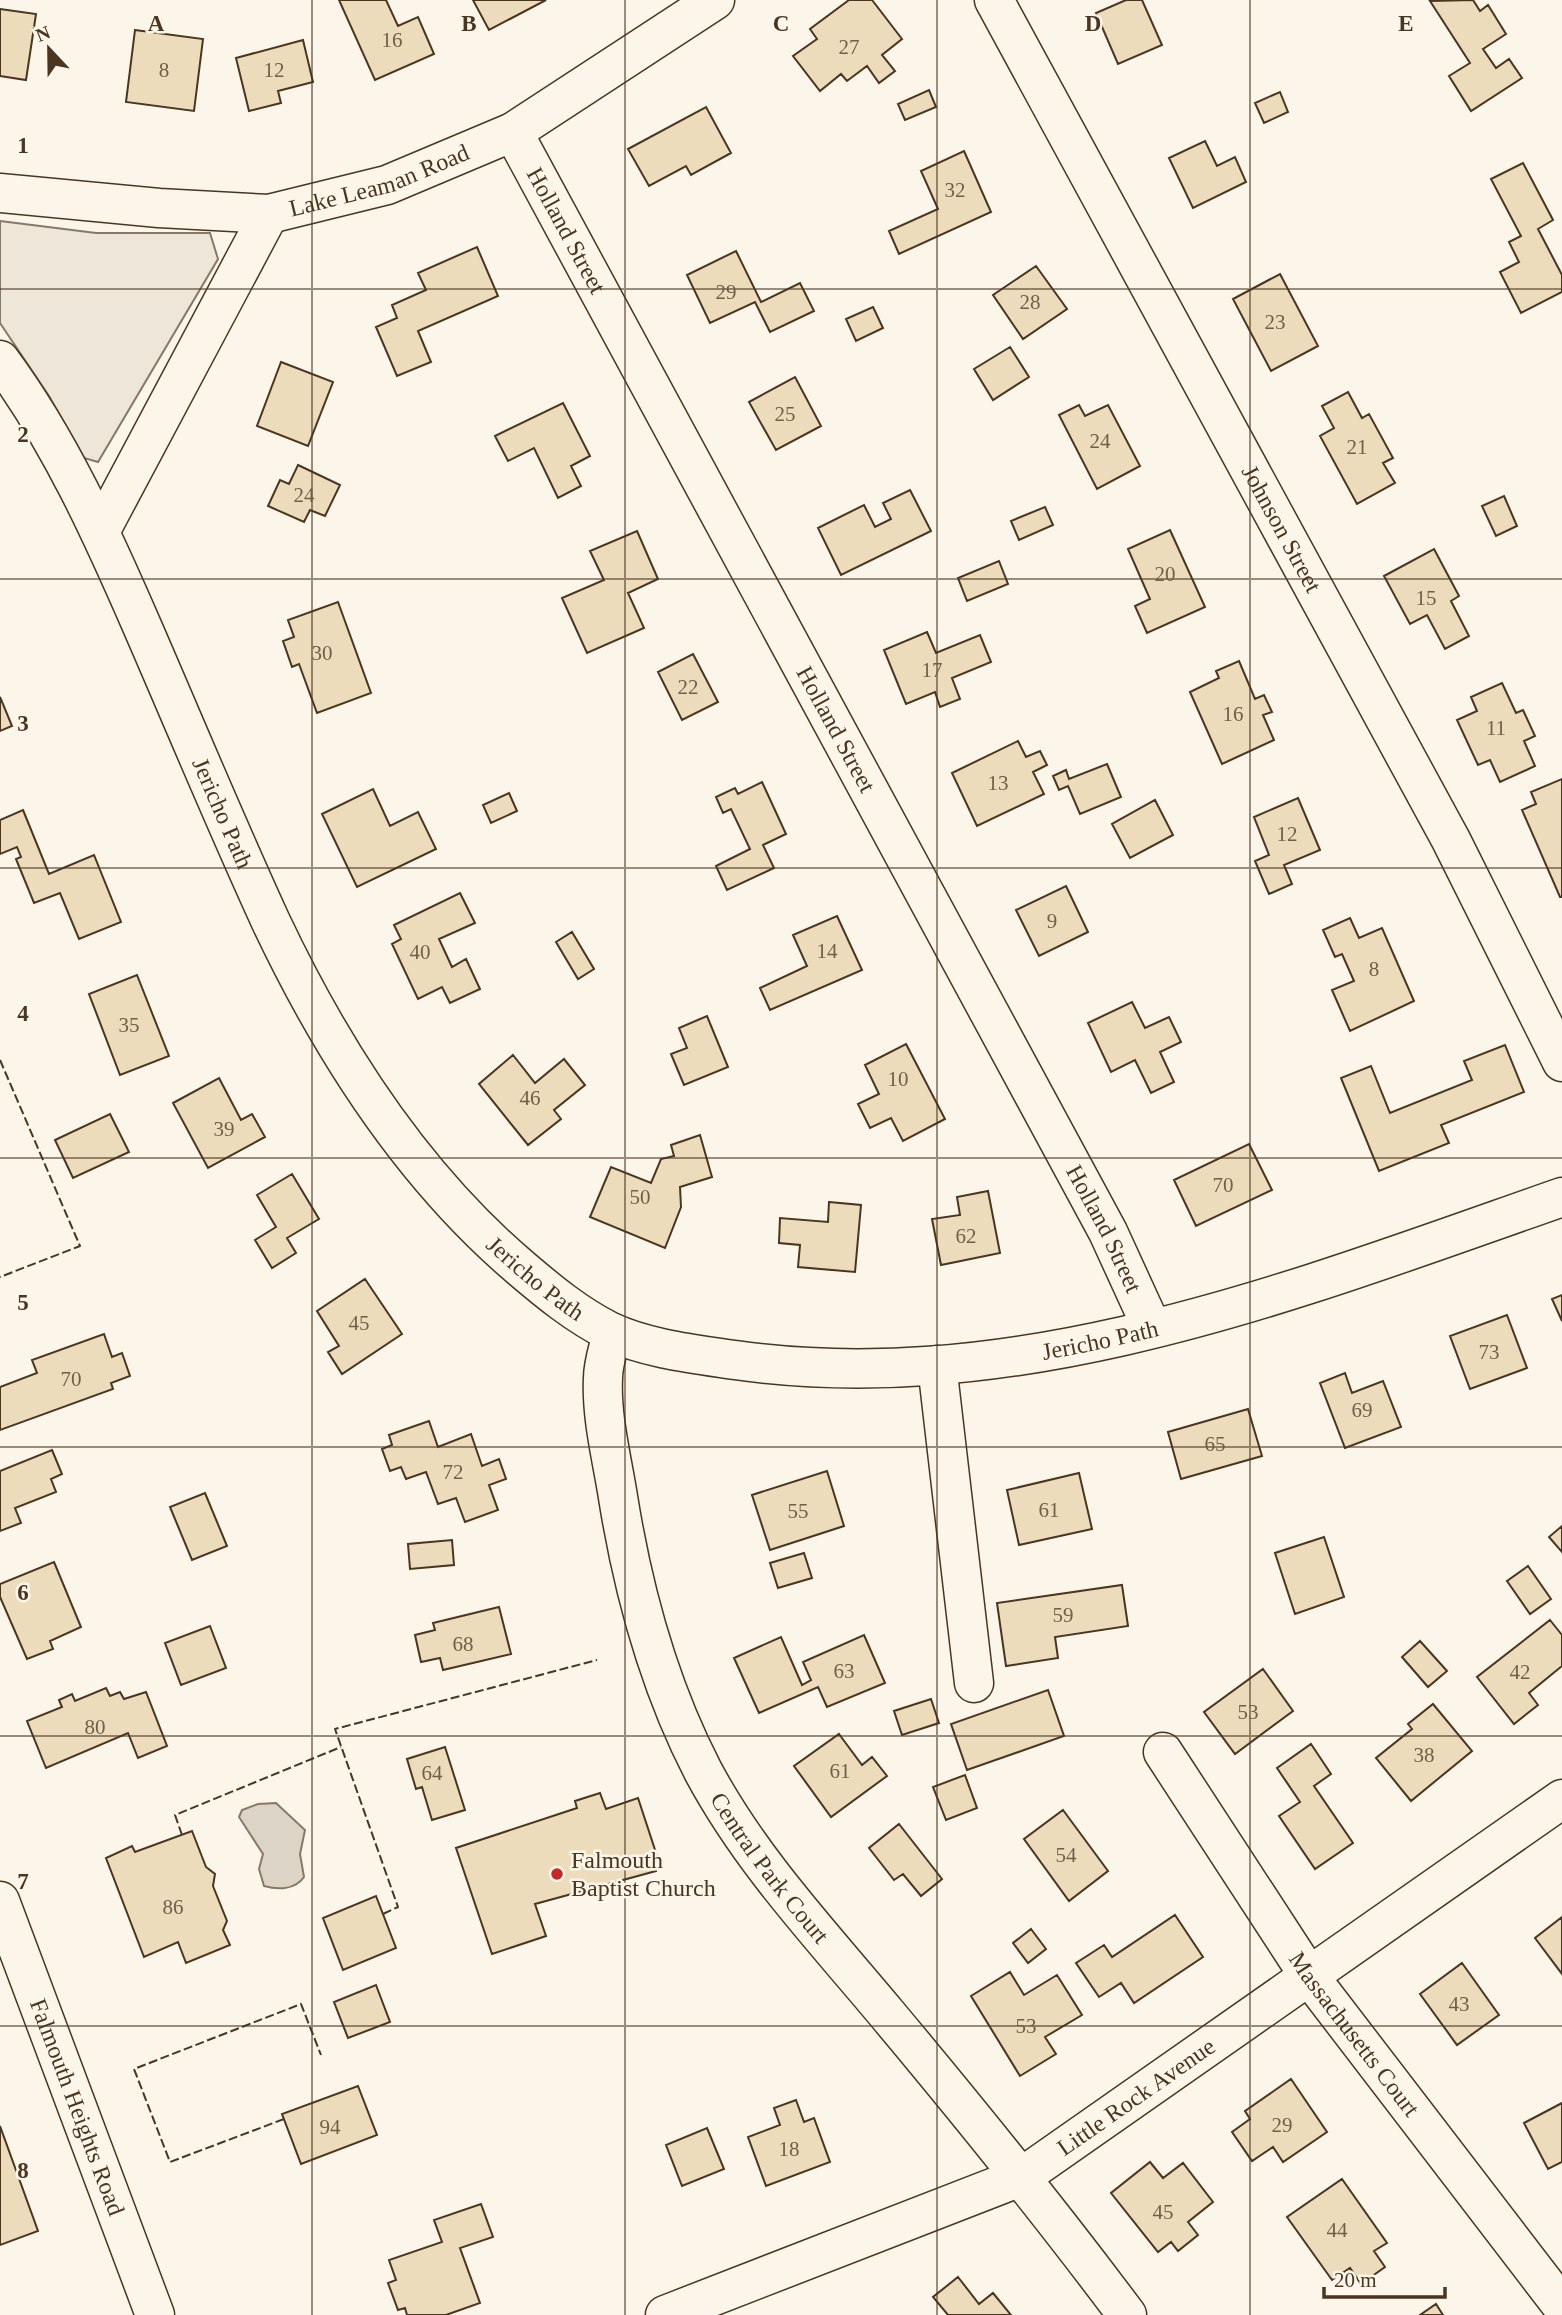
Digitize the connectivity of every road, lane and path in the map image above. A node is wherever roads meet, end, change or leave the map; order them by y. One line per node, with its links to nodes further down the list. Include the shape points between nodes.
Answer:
1 (715, 0): 3 (street, Lake Leaman Road)
2 (994, 0): 8 (street, Johnson Street, via 1451,841)
3 (513, 132): 5 (street, Lake Leaman Road, via 387,185); 10 (street, Holland Street, via 1108,1232)
4 (0, 193): 5 (street, Lake Leaman Road)
5 (269, 214): 7 (street)
6 (0, 360): 7 (street, Jericho Path, via 52,440)
7 (101, 530): 11 (street, Jericho Path, via 291,965 364,1088 425,1172 463,1215 558,1300)
8 (1562, 1062)
9 (1562, 1197): 10 (street, Jericho Path, via 1313,1282)
10 (1152, 1328): 12 (street, Jericho Path, via 1089,1343)
11 (612, 1333): 12 (street, Jericho Path, via 703,1355 791,1366); 18 (street, Central Park Court, via 602,1375 626,1547 643,1617 695,1754 737,1828 779,1886)
12 (937, 1365): 13 (street)
13 (974, 1683)
14 (1163, 1752): 17 (street, Massachusetts Court)
15 (1562, 1799): 17 (street, Little Rock Avenue)
16 (0, 1902): 20 (street, Falmouth Heights Road)
17 (1309, 1976): 18 (street, Little Rock Avenue); 19 (street, Massachusetts Court)
18 (1023, 2176): 21 (street, Little Rock Avenue); 22 (street, Central Park Court)
19 (1562, 2306)
20 (155, 2315)
21 (665, 2315)
22 (1127, 2315)

